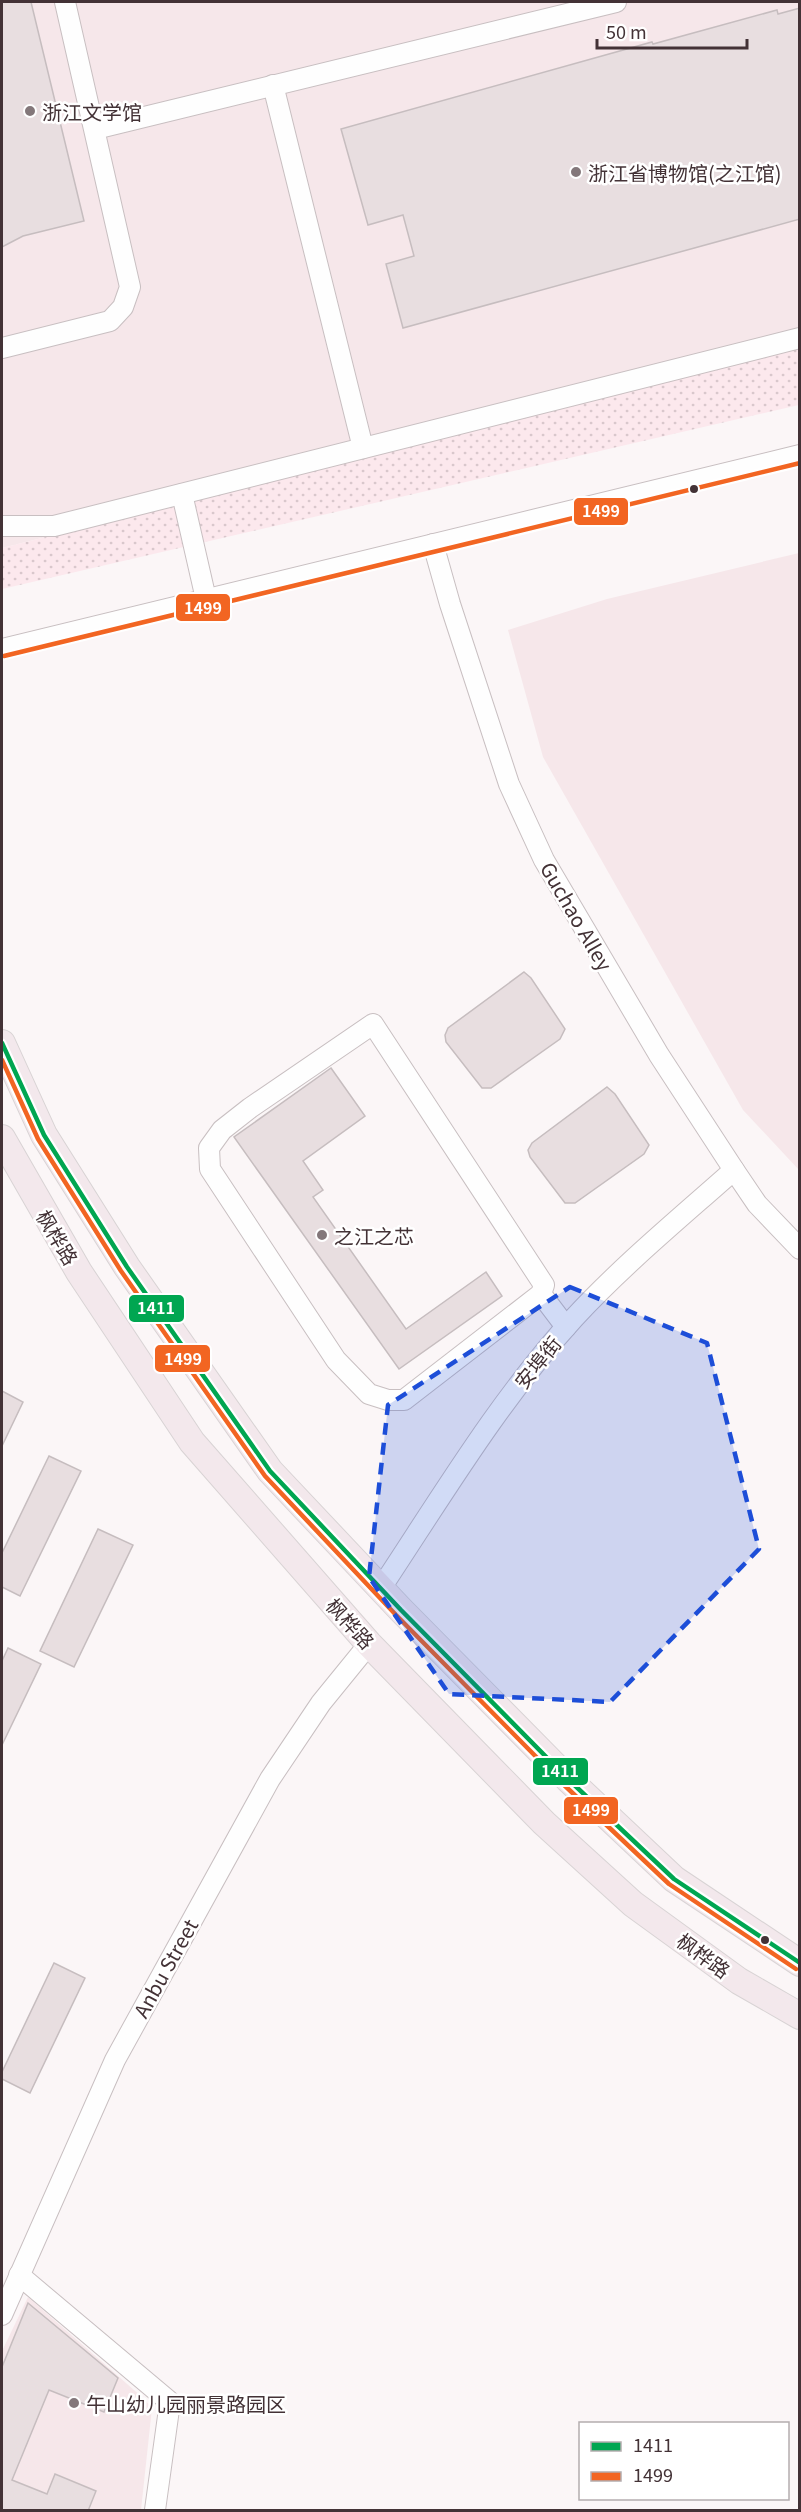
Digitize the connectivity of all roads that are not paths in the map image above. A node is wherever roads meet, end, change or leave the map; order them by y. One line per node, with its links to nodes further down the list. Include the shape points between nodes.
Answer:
1 (65, 2): 4 (street)
2 (616, 2): 3 (street)
3 (273, 85): 4 (street); 7 (street)
4 (95, 129): 6 (street, via 130,287 123,307 110,321)
5 (800, 338): 7 (street)
6 (2, 348)
7 (363, 448): 9 (street)
8 (800, 454): 11 (street)
9 (182, 494): 10 (street, via 54,526); 12 (street)
10 (2, 526)
11 (433, 544): 12 (street); 16 (street, Guchao Alley, via 509,784 544,861 659,1055)
12 (206, 599): 13 (street)
13 (2, 649)
14 (2, 1043): 20 (main road, via 44,1135 127,1267 270,1471)
15 (2, 1138): 21 (main road, 枫桦路, via 79,1272 192,1442)
16 (734, 1170): 17 (street, Guchao Alley, via 757,1204); 19 (street, 安埠街)
17 (800, 1249)
18 (541, 1294): 18 (street, via 544,1285 373,1024 250,1108 222,1130 209,1148 210,1169 336,1360 369,1394 404,1401); 19 (street)
19 (566, 1327): 20 (street, 安埠街, via 517,1386)
20 (381, 1588): 22 (main road, via 568,1779 674,1879)
21 (369, 1644): 23 (main road, 枫桦路, via 544,1823 633,1904 739,1981); 24 (street, Anbu Street, via 321,1703 270,1779 115,2060)
22 (800, 1963)
23 (800, 2016)
24 (19, 2275): 25 (street, Anbu Street); 26 (street, via 170,2402)
25 (2, 2314)
26 (155, 2511)

